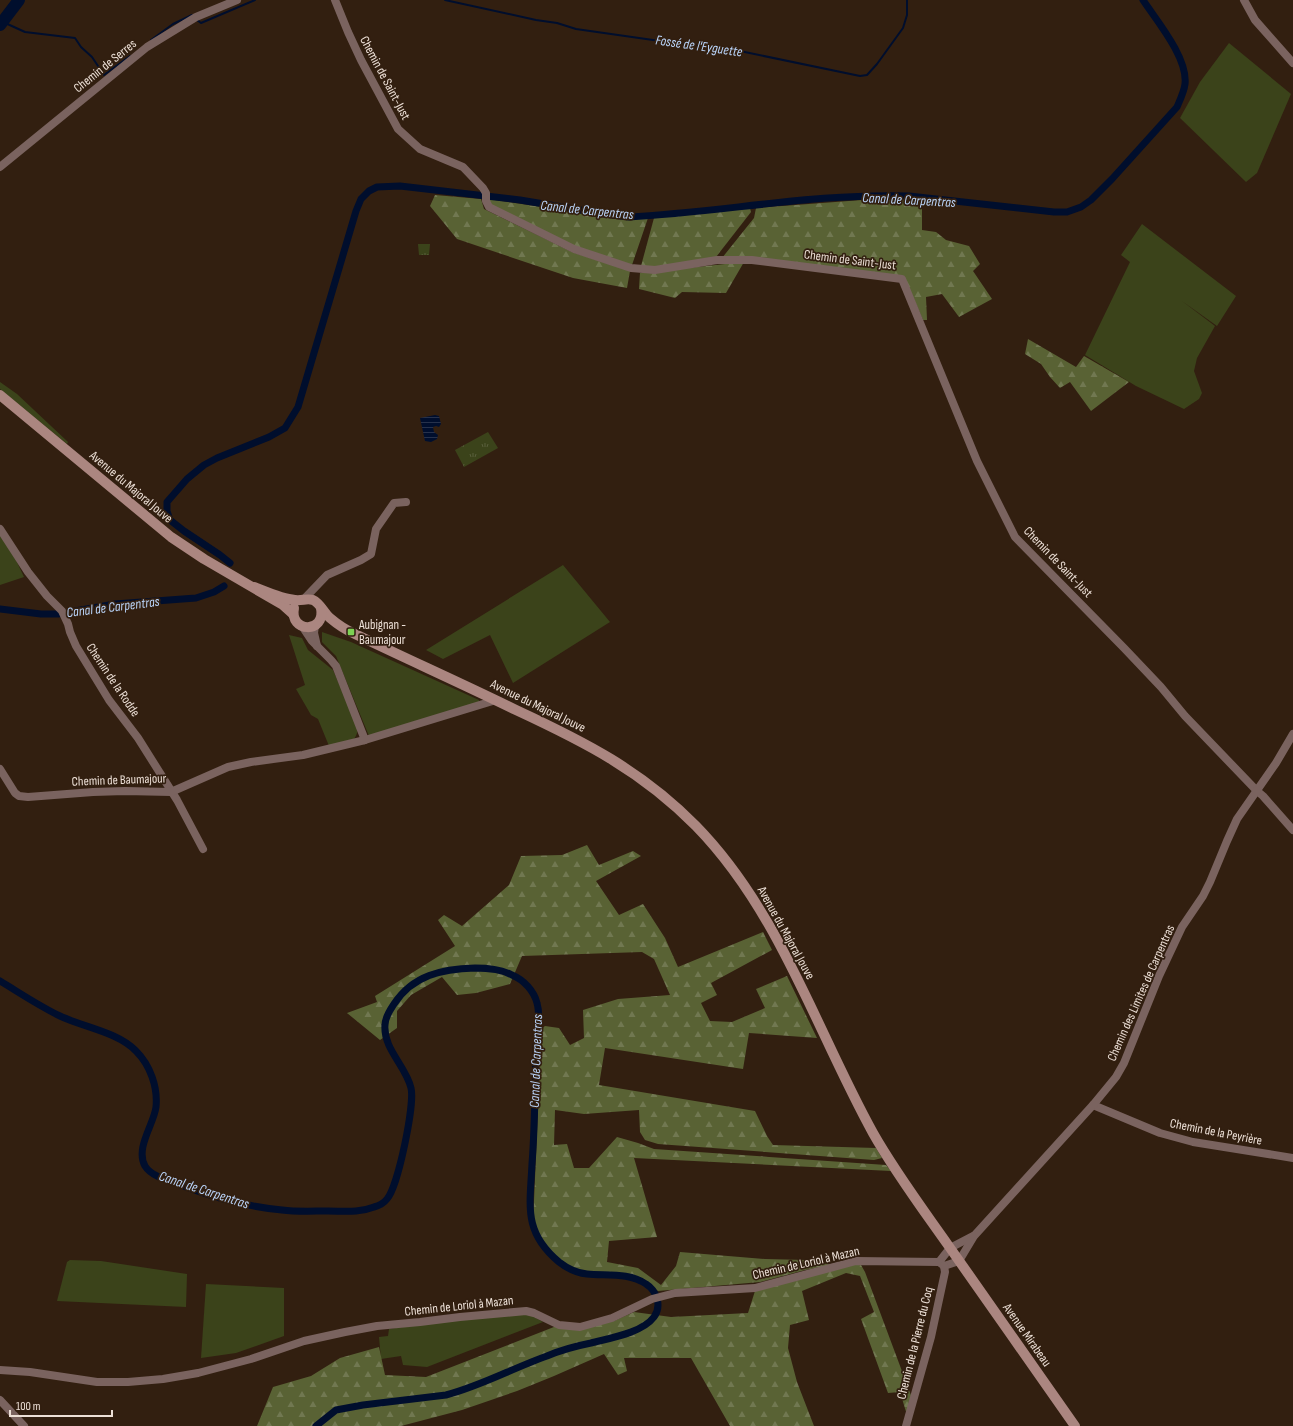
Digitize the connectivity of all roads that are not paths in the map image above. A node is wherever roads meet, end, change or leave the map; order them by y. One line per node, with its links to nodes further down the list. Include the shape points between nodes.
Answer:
1 (237, 0): 5 (street, Chemin de Serres, via 196,17 147,47)
2 (335, 0): 22 (street, Chemin de Saint-Just, via 361,60 398,129 420,150 463,167 483,188 489,207 574,249 632,268 655,270 717,260 752,260 902,279 977,461 1015,537 1124,648)
3 (1244, 0): 4 (street, via 1255,20)
4 (1293, 63)
5 (0, 167)
6 (0, 395): 10 (main road, Avenue du Majoral Jouve, via 171,537)
7 (406, 502): 9 (street, via 394,503 376,529 371,554 333,571)
8 (0, 529): 23 (street, Chemin de la Rodde, via 28,572 63,614 76,646)
9 (321, 582): 11 (street); 12 (street, via 318,590)
10 (254, 587): 11 (main road, Avenue du Majoral Jouve, via 287,598); 13 (main road, Avenue du Majoral Jouve)
11 (303, 600): 12 (main road, Avenue du Majoral Jouve, via 314,600); 13 (main road, via 294,609)
12 (320, 606): 14 (main road, via 322,617); 16 (main road, Avenue du Majoral Jouve, via 335,622)
13 (293, 614): 15 (main road, Avenue du Majoral Jouve)
14 (316, 625): 15 (main road, Avenue du Majoral Jouve); 16 (main road, Avenue du Majoral Jouve); 17 (street, via 314,633)
15 (302, 626): 17 (street)
16 (351, 632): 18 (main road, Avenue du Majoral Jouve)
17 (317, 647): 20 (street, via 336,666)
18 (496, 700): 20 (street, Chemin de Baumajour); 29 (main road, Avenue du Majoral Jouve, via 588,745 635,774 681,811 713,845 762,912 874,1135)
19 (1293, 734): 22 (street, Chemin des Limites de Carpentras)
20 (365, 740): 23 (street, Chemin de Baumajour, via 303,755 228,767)
21 (0, 769): 23 (street, Chemin de Baumajour, via 19,796 125,791)
22 (1257, 791): 24 (street, Chemin de Saint-Just); 26 (street, Chemin des Limites de Carpentras, via 1238,819 1203,896 1182,927 1124,1063)
23 (171, 792): 25 (street, Chemin de la Rodde)
24 (1293, 830)
25 (203, 849)
26 (1093, 1105): 27 (street, Chemin de la Peyrière, via 1166,1135 1193,1142); 28 (street, Chemin des Limites de Carpentras)
27 (1293, 1158)
28 (974, 1236): 29 (street, Chemin des Limites de Carpentras); 30 (street, Chemin des Limites de Carpentras)
29 (950, 1248): 30 (main road, Avenue du Majoral Jouve); 31 (street)
30 (958, 1260): 31 (street, Chemin de Loriol à Mazan); 36 (main road, Avenue Mirabeau)
31 (942, 1264): 32 (street, Chemin de Loriol à Mazan, via 856,1261 755,1288 691,1291 657,1297 612,1318 580,1327 559,1325 526,1311 377,1326 304,1341 198,1374 163,1379 97,1382); 35 (street, Chemin de la Pierre du Coq, via 945,1272 931,1337)
32 (0, 1370)
33 (0, 1400): 34 (street)
34 (24, 1426)
35 (906, 1426)
36 (1075, 1426)

